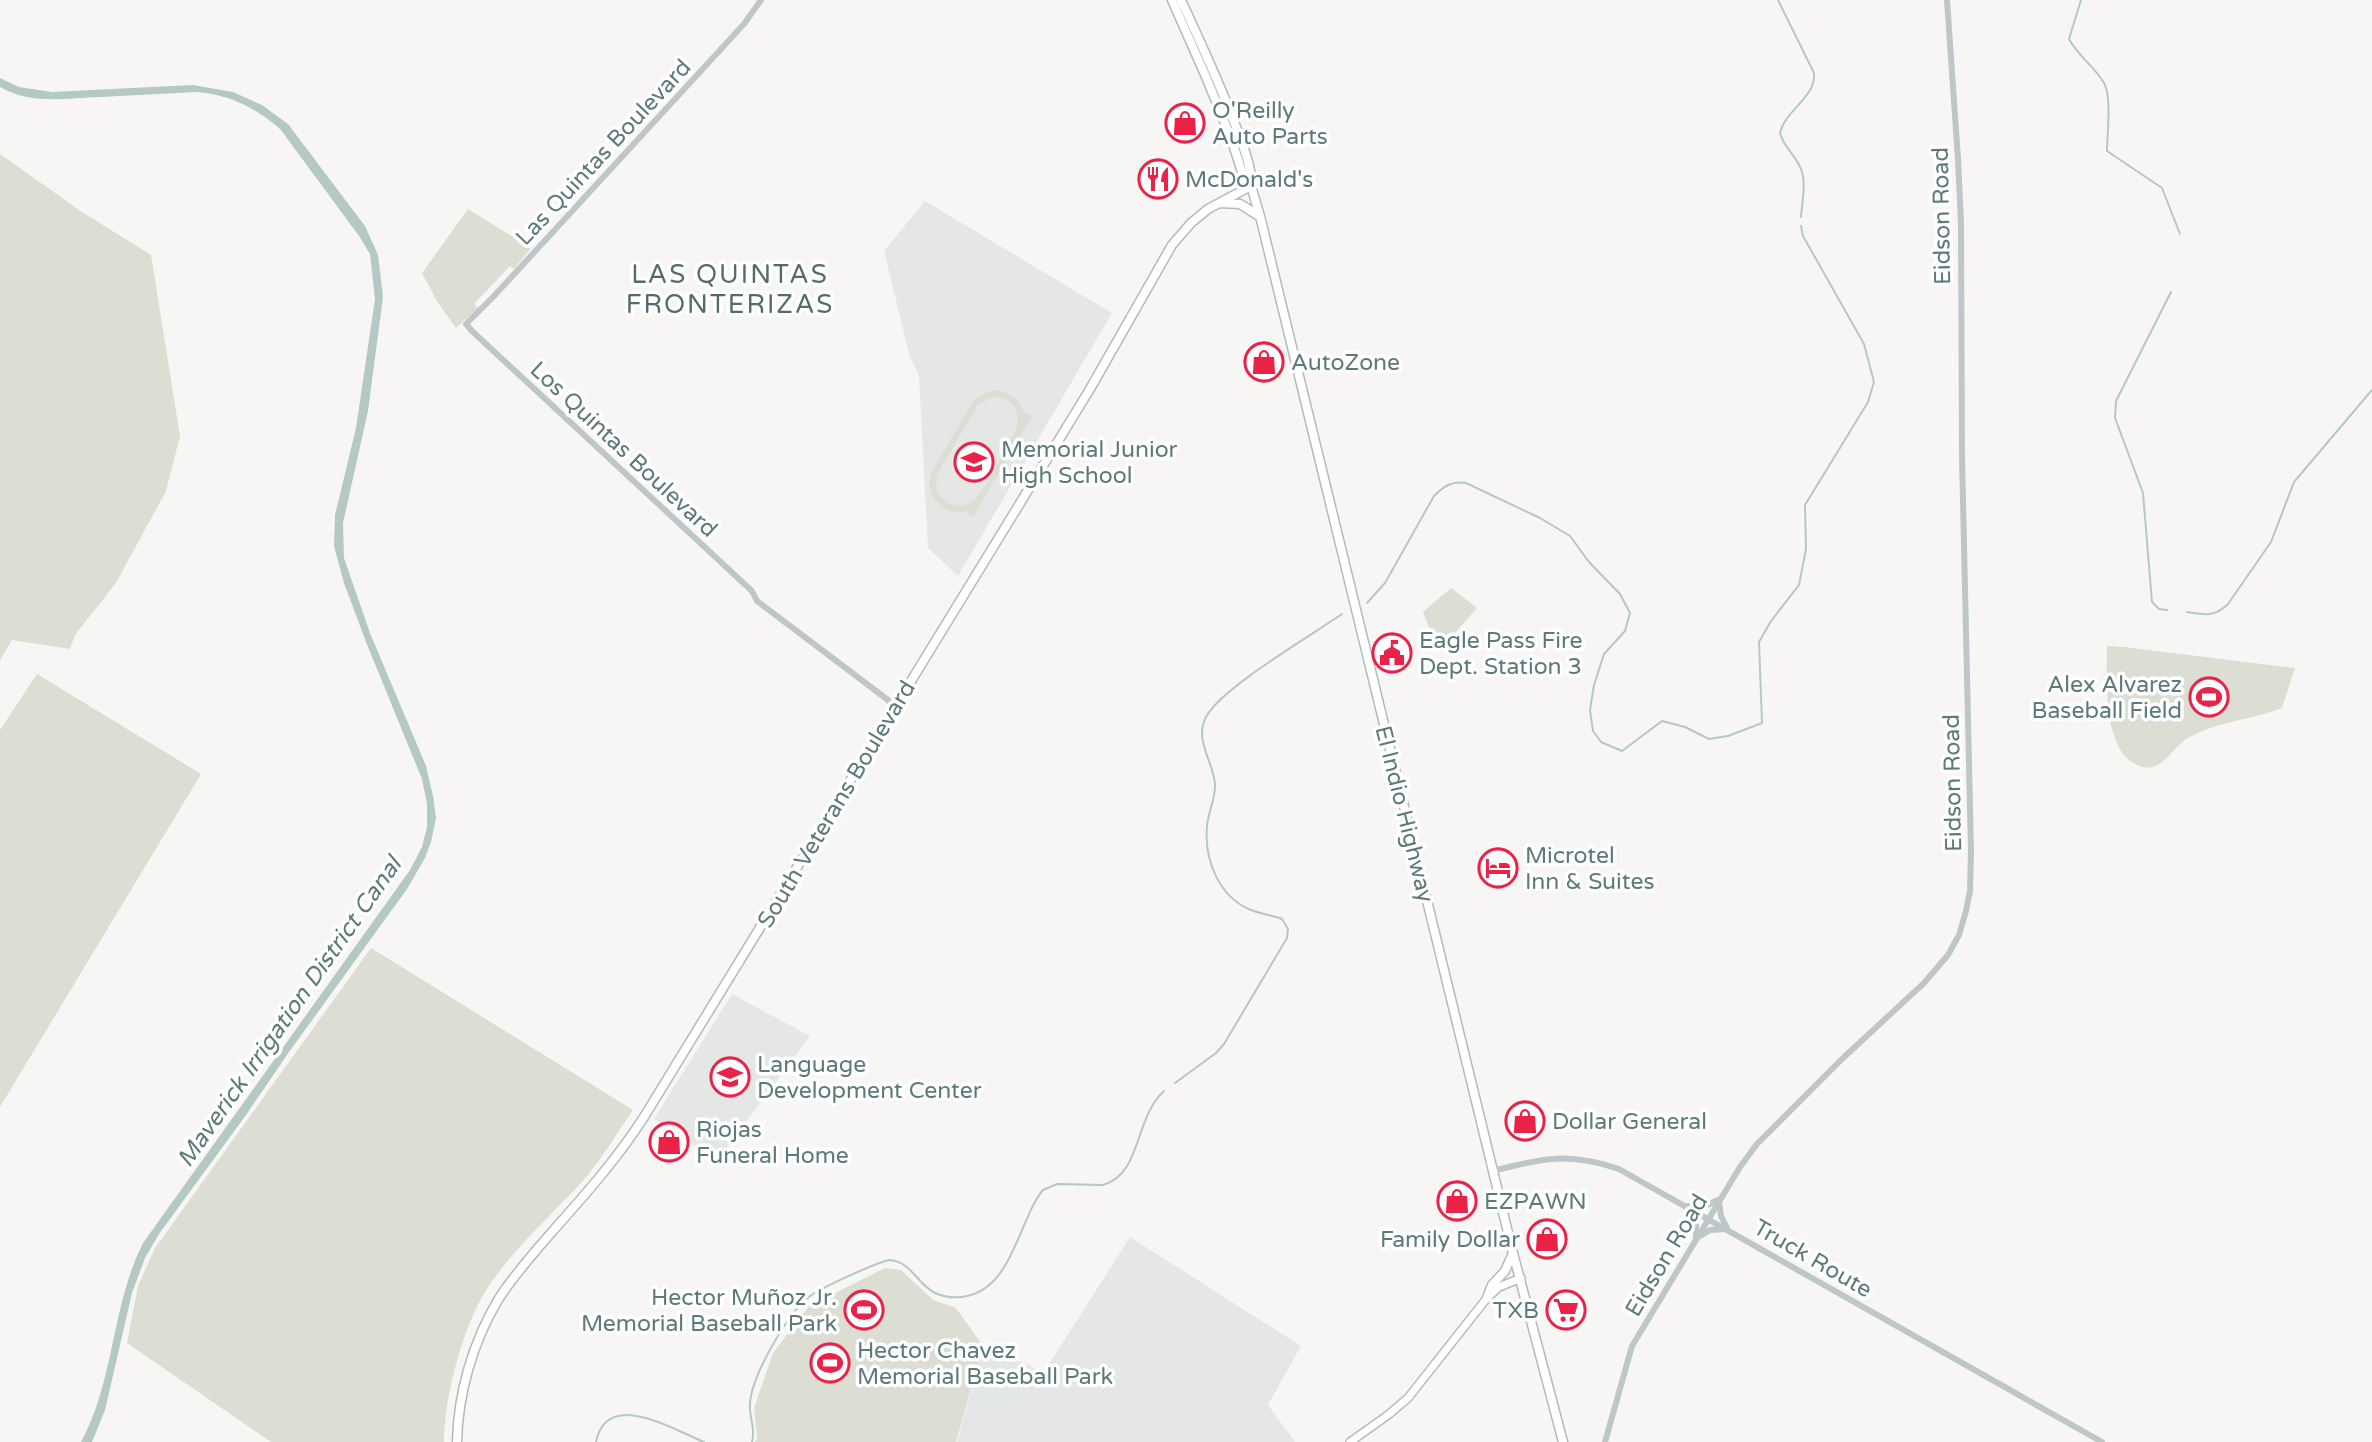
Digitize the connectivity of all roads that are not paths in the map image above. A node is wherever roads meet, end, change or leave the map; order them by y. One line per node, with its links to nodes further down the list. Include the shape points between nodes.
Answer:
1 (761, 0): 8 (street, Las Quintas Boulevard, via 744,24)
2 (1172, 0): 5 (main road, El Indio Highway)
3 (1181, 0): 5 (main road, El Indio Highway, via 1240,138)
4 (1947, 0): 11 (street, Eidson Road, via 1961,223 1971,851 1968,903 1959,935 1939,967 1756,1144)
5 (1251, 186): 6 (main road, South Veterans Boulevard); 7 (main road, El Indio Highway)
6 (1217, 203): 7 (main road, via 1240,204); 9 (main road, South Veterans Boulevard, via 1172,245 1090,389)
7 (1260, 216): 10 (main road, El Indio Highway)
8 (466, 324): 9 (street, Los Quintas Boulevard, via 757,601)
9 (894, 709): 20 (main road, South Veterans Boulevard, via 634,1132 499,1299 472,1355)
10 (1493, 1171): 12 (street, Truck Route, via 1539,1159 1587,1160 1631,1175); 16 (main road, El Indio Highway)
11 (1720, 1199): 12 (street, via 1704,1206); 13 (street, Eidson Road); 14 (street)
12 (1687, 1206): 13 (street, Truck Route); 15 (street, via 1696,1221)
13 (1708, 1218): 14 (street, Truck Route); 15 (street, Eidson Road)
14 (1728, 1229): 15 (street, via 1710,1230); 23 (street, Truck Route)
15 (1696, 1239): 22 (street, Eidson Road, via 1632,1346)
16 (1513, 1253): 17 (main road, El Indio Highway); 18 (main road)
17 (1521, 1278): 18 (main road); 19 (main road, El Indio Highway)
18 (1487, 1298): 21 (main road, via 1408,1398)
19 (1561, 1440)
20 (457, 1442)
21 (1350, 1442)
22 (1605, 1442)
23 (2102, 1442)

